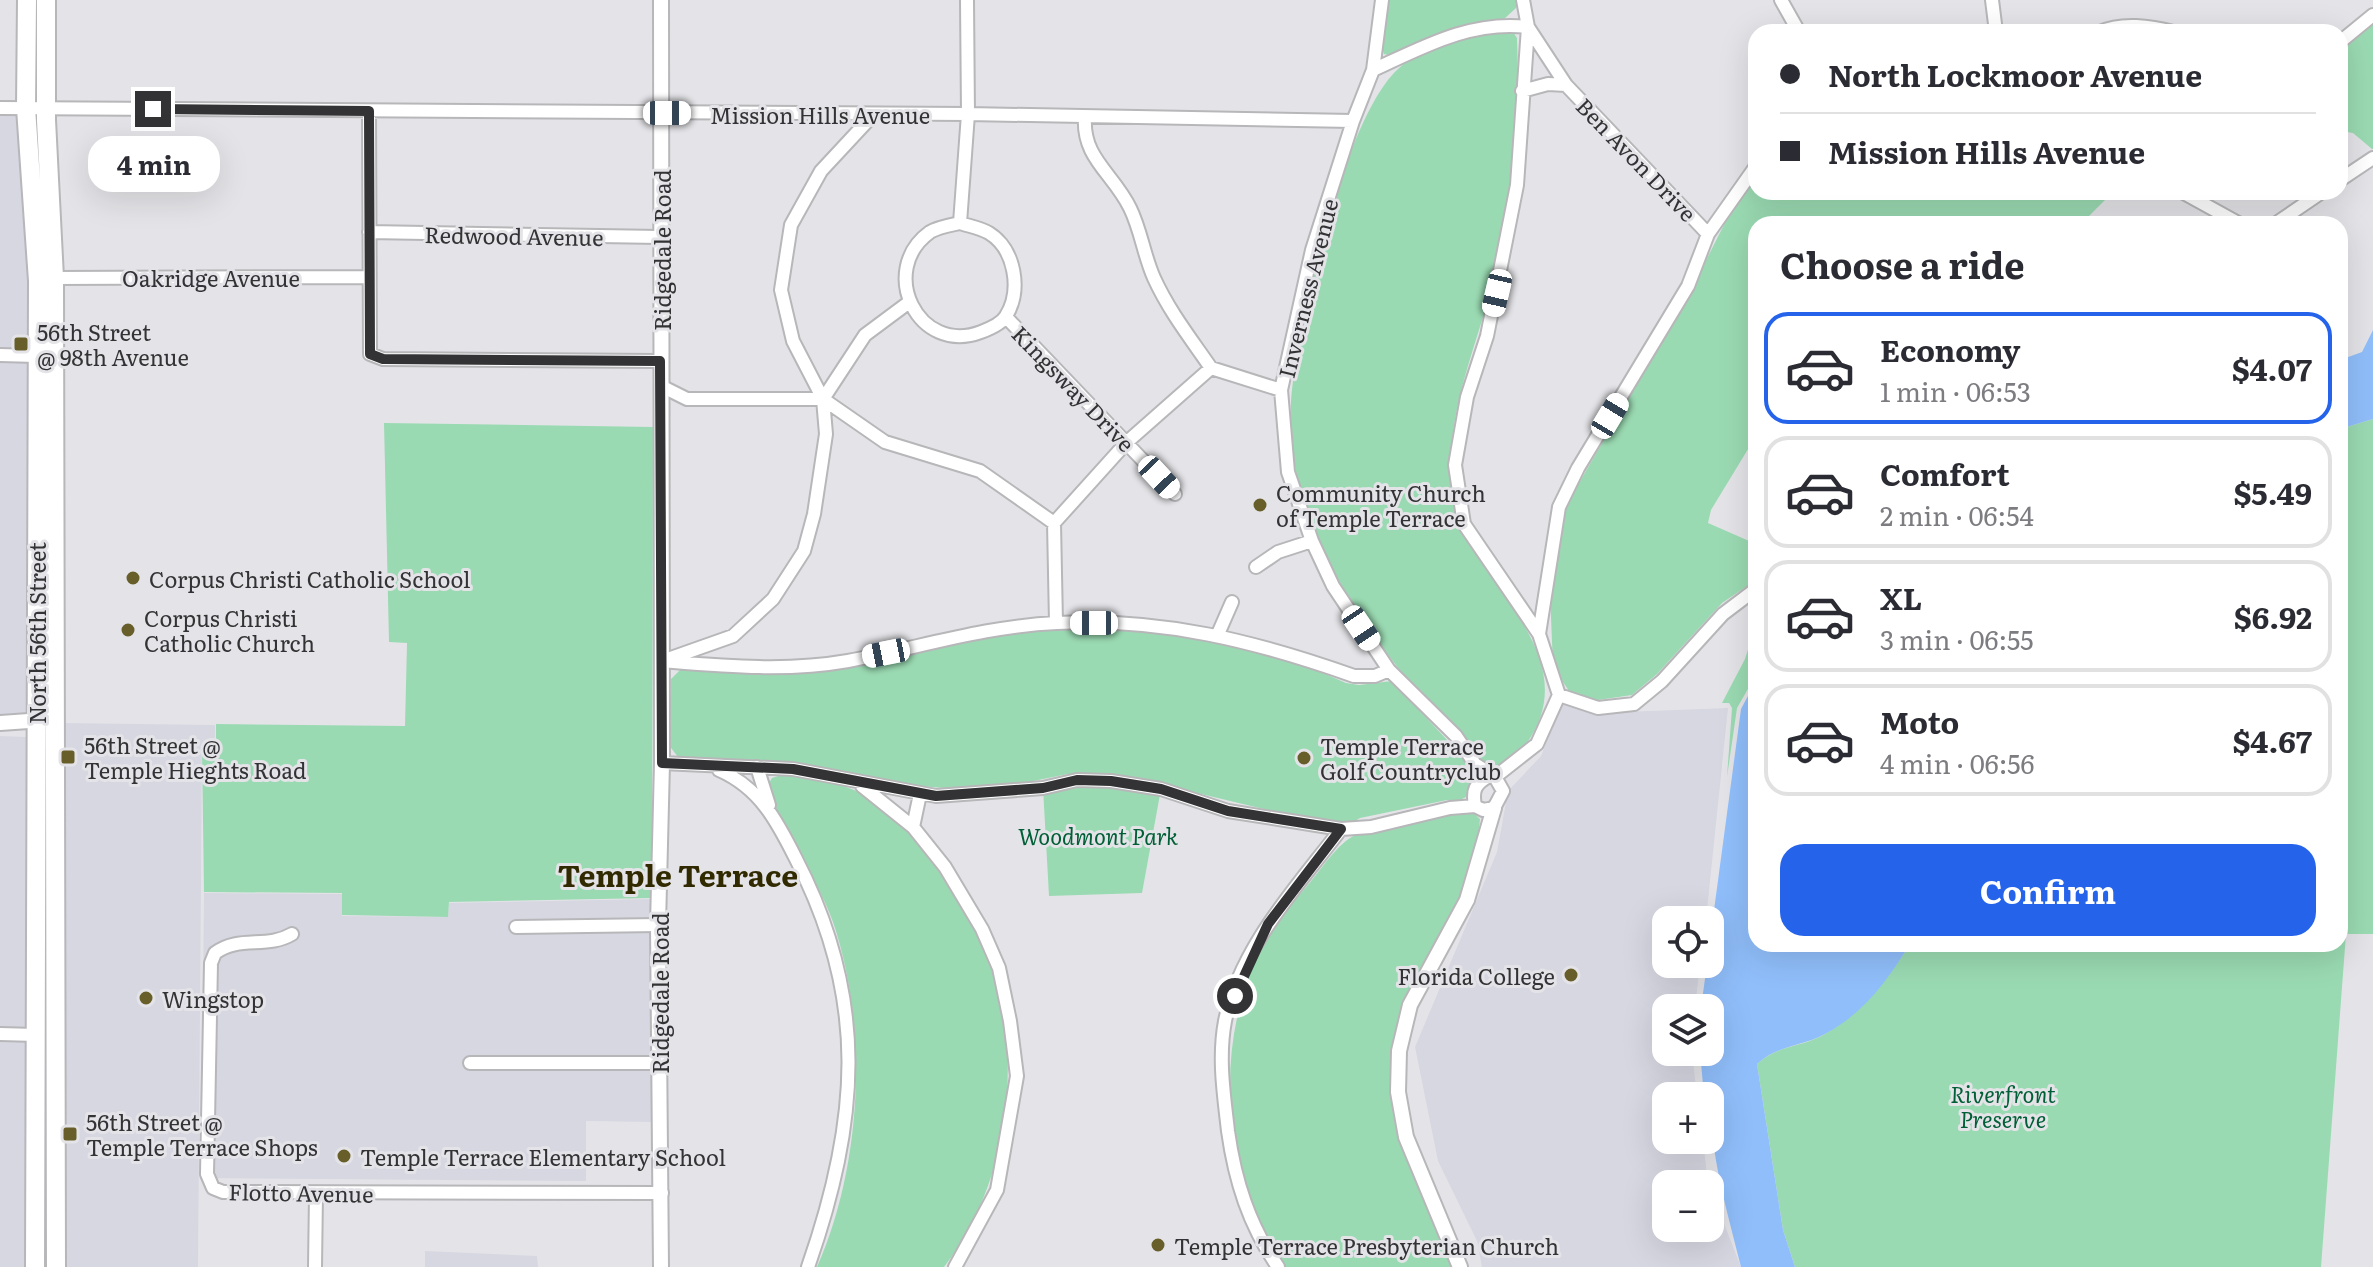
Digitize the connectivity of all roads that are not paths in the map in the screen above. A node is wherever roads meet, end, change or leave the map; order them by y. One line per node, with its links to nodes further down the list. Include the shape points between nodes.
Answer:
1 (27, 0): 18 (main road, North 56th Street)
2 (46, 0): 19 (main road, North 56th Street)
3 (661, 0): 21 (street, Ridgedale Road)
4 (967, 0): 23 (street)
5 (1382, 0): 14 (street, Inverness Avenue)
6 (1523, 0): 12 (street)
7 (1781, 0): 10 (street)
8 (1992, 0): 11 (street)
9 (2373, 15): 13 (street)
10 (1794, 24)
11 (1995, 24)
12 (1528, 27): 14 (street, via 1478,28); 15 (street, Ben Avon Drive); 16 (street)
13 (2348, 35)
14 (1373, 70): 25 (street, Inverness Avenue)
15 (1566, 85): 16 (street, Ben Avon Drive); 35 (street, Ben Avon Drive)
16 (1522, 91): 59 (street, via 1517,185 1455,465 1464,524)
17 (0, 108): 18 (street, Mission Hills Avenue)
18 (26, 108): 19 (street, Mission Hills Avenue); 42 (main road, North 56th Street)
19 (46, 108): 20 (street, Mission Hills Avenue); 38 (main road, North 56th Street)
20 (369, 111): 21 (street, Mission Hills Avenue); 34 (street)
21 (662, 113): 22 (street, Mission Hills Avenue); 36 (street, Ridgedale Road)
22 (874, 114): 23 (street, Mission Hills Avenue); 47 (street, via 821,171 791,225 781,290 793,341)
23 (968, 114): 24 (street, Mission Hills Avenue); 33 (street)
24 (1085, 117): 25 (street, Mission Hills Avenue); 44 (street, via 1088,150 1131,210 1170,309)
25 (1353, 121): 46 (street, Inverness Avenue, via 1312,250)
26 (2373, 158): 27 (street)
27 (2348, 175)
28 (1748, 177): 35 (street)
29 (2196, 200): 31 (street)
30 (2310, 200): 32 (street)
31 (2226, 216)
32 (2287, 216)
33 (960, 223): 39 (street, via 932,230 916,247 907,263); 40 (street, via 989,233 1006,249 1014,292)
34 (369, 232): 36 (street, Redwood Avenue); 37 (street)
35 (1708, 234): 59 (street, via 1688,286 1559,507)
36 (660, 237): 43 (street, Ridgedale Road)
37 (367, 277): 38 (street, Oakridge Avenue); 43 (street, via 370,354 383,359)
38 (54, 278): 42 (main road, North 56th Street)
39 (908, 303): 40 (street, via 938,332 965,338); 47 (street, via 865,335)
40 (1006, 317): 48 (street, Kingsway Drive)
41 (0, 355): 42 (street)
42 (45, 356): 49 (main road, North 56th Street)
43 (660, 361): 45 (street, Ridgedale Road)
44 (1211, 368): 46 (street); 48 (street)
45 (661, 386): 47 (street, via 687,399); 61 (street, Ridgedale Road)
46 (1281, 390): 52 (street, Inverness Avenue, via 1288,472)
47 (823, 399): 51 (street, via 885,442 980,471); 61 (street, via 826,434 804,551 773,599 733,636)
48 (1127, 442): 50 (street, Kingsway Drive); 51 (street)
49 (45, 465): 53 (main road, North 56th Street); 60 (main road, North 56th Street)
50 (1175, 494)
51 (1054, 523): 57 (street)
52 (1312, 541): 54 (street, via 1278,552); 62 (street, Inverness Avenue, via 1333,586)
53 (36, 562): 60 (main road, via 46,572 46,615); 66 (main road, North 56th Street)
54 (1256, 567)
55 (1748, 595): 63 (street, via 1634,704 1598,708)
56 (1232, 602): 58 (street)
57 (1056, 623): 58 (street); 61 (street, via 983,631 799,667)
58 (1218, 634): 62 (street, via 1354,676)
59 (1539, 634): 63 (street)
60 (55, 635): 64 (main road, North 56th Street)
61 (661, 661): 68 (street, Ridgedale Road)
62 (1389, 670): 69 (street, Inverness Avenue, via 1456,736)
63 (1559, 695): 67 (street, via 1537,744)
64 (55, 713): 66 (street); 81 (main road, North 56th Street)
65 (0, 723): 66 (street)
66 (36, 723): 77 (main road, North 56th Street)
67 (1524, 757): 72 (street); 74 (street)
68 (662, 763): 70 (street); 82 (street, Ridgedale Road)
69 (1475, 764): 72 (street, Inverness Avenue); 76 (street, Inverness Avenue)
70 (710, 766): 71 (street); 78 (street, via 735,777)
71 (757, 767): 73 (street); 78 (street)
72 (1492, 776): 74 (street, Inverness Avenue); 76 (street)
73 (860, 784): 75 (street); 79 (street)
74 (1503, 791): 76 (street)
75 (920, 794): 79 (street); 80 (street, via 1111,781 1161,789 1228,811)
76 (1480, 800): 80 (street, via 1371,827); 101 (street, via 1481,862 1467,900 1410,1005 1399,1051 1398,1092 1406,1137)
77 (36, 808): 81 (main road, via 43,825 44,883); 85 (main road, North 56th Street)
78 (770, 808): 98 (street, via 827,923 848,1031 846,1123)
79 (913, 827): 99 (street, via 945,867 999,968 1017,1076 997,1190)
80 (1341, 829): 100 (street, via 1268,924 1225,1021 1221,1077 1234,1172 1247,1212)
81 (55, 893): 86 (main road, North 56th Street)
82 (658, 925): 83 (street); 90 (street, Ridgedale Road)
83 (516, 927)
84 (292, 934): 93 (street, Flotto Avenue, via 278,942 235,942 215,953 211,963 207,1174 213,1188 223,1192)
85 (35, 954): 86 (main road, via 46,1013); 88 (main road, North 56th Street)
86 (55, 1021): 91 (main road, North 56th Street)
87 (0, 1034): 88 (street)
88 (36, 1035): 91 (main road, via 46,1050 48,1117); 94 (main road, North 56th Street)
89 (470, 1063): 90 (street)
90 (660, 1063): 92 (street, Ridgedale Road)
91 (55, 1133): 95 (main road, North 56th Street)
92 (662, 1193): 93 (street, Flotto Avenue); 97 (street, Ridgedale Road)
93 (316, 1194): 96 (street)
94 (35, 1267)
95 (56, 1267)
96 (315, 1267)
97 (661, 1267)
98 (808, 1267)
99 (955, 1267)
100 (1278, 1267)
101 (1460, 1267)

